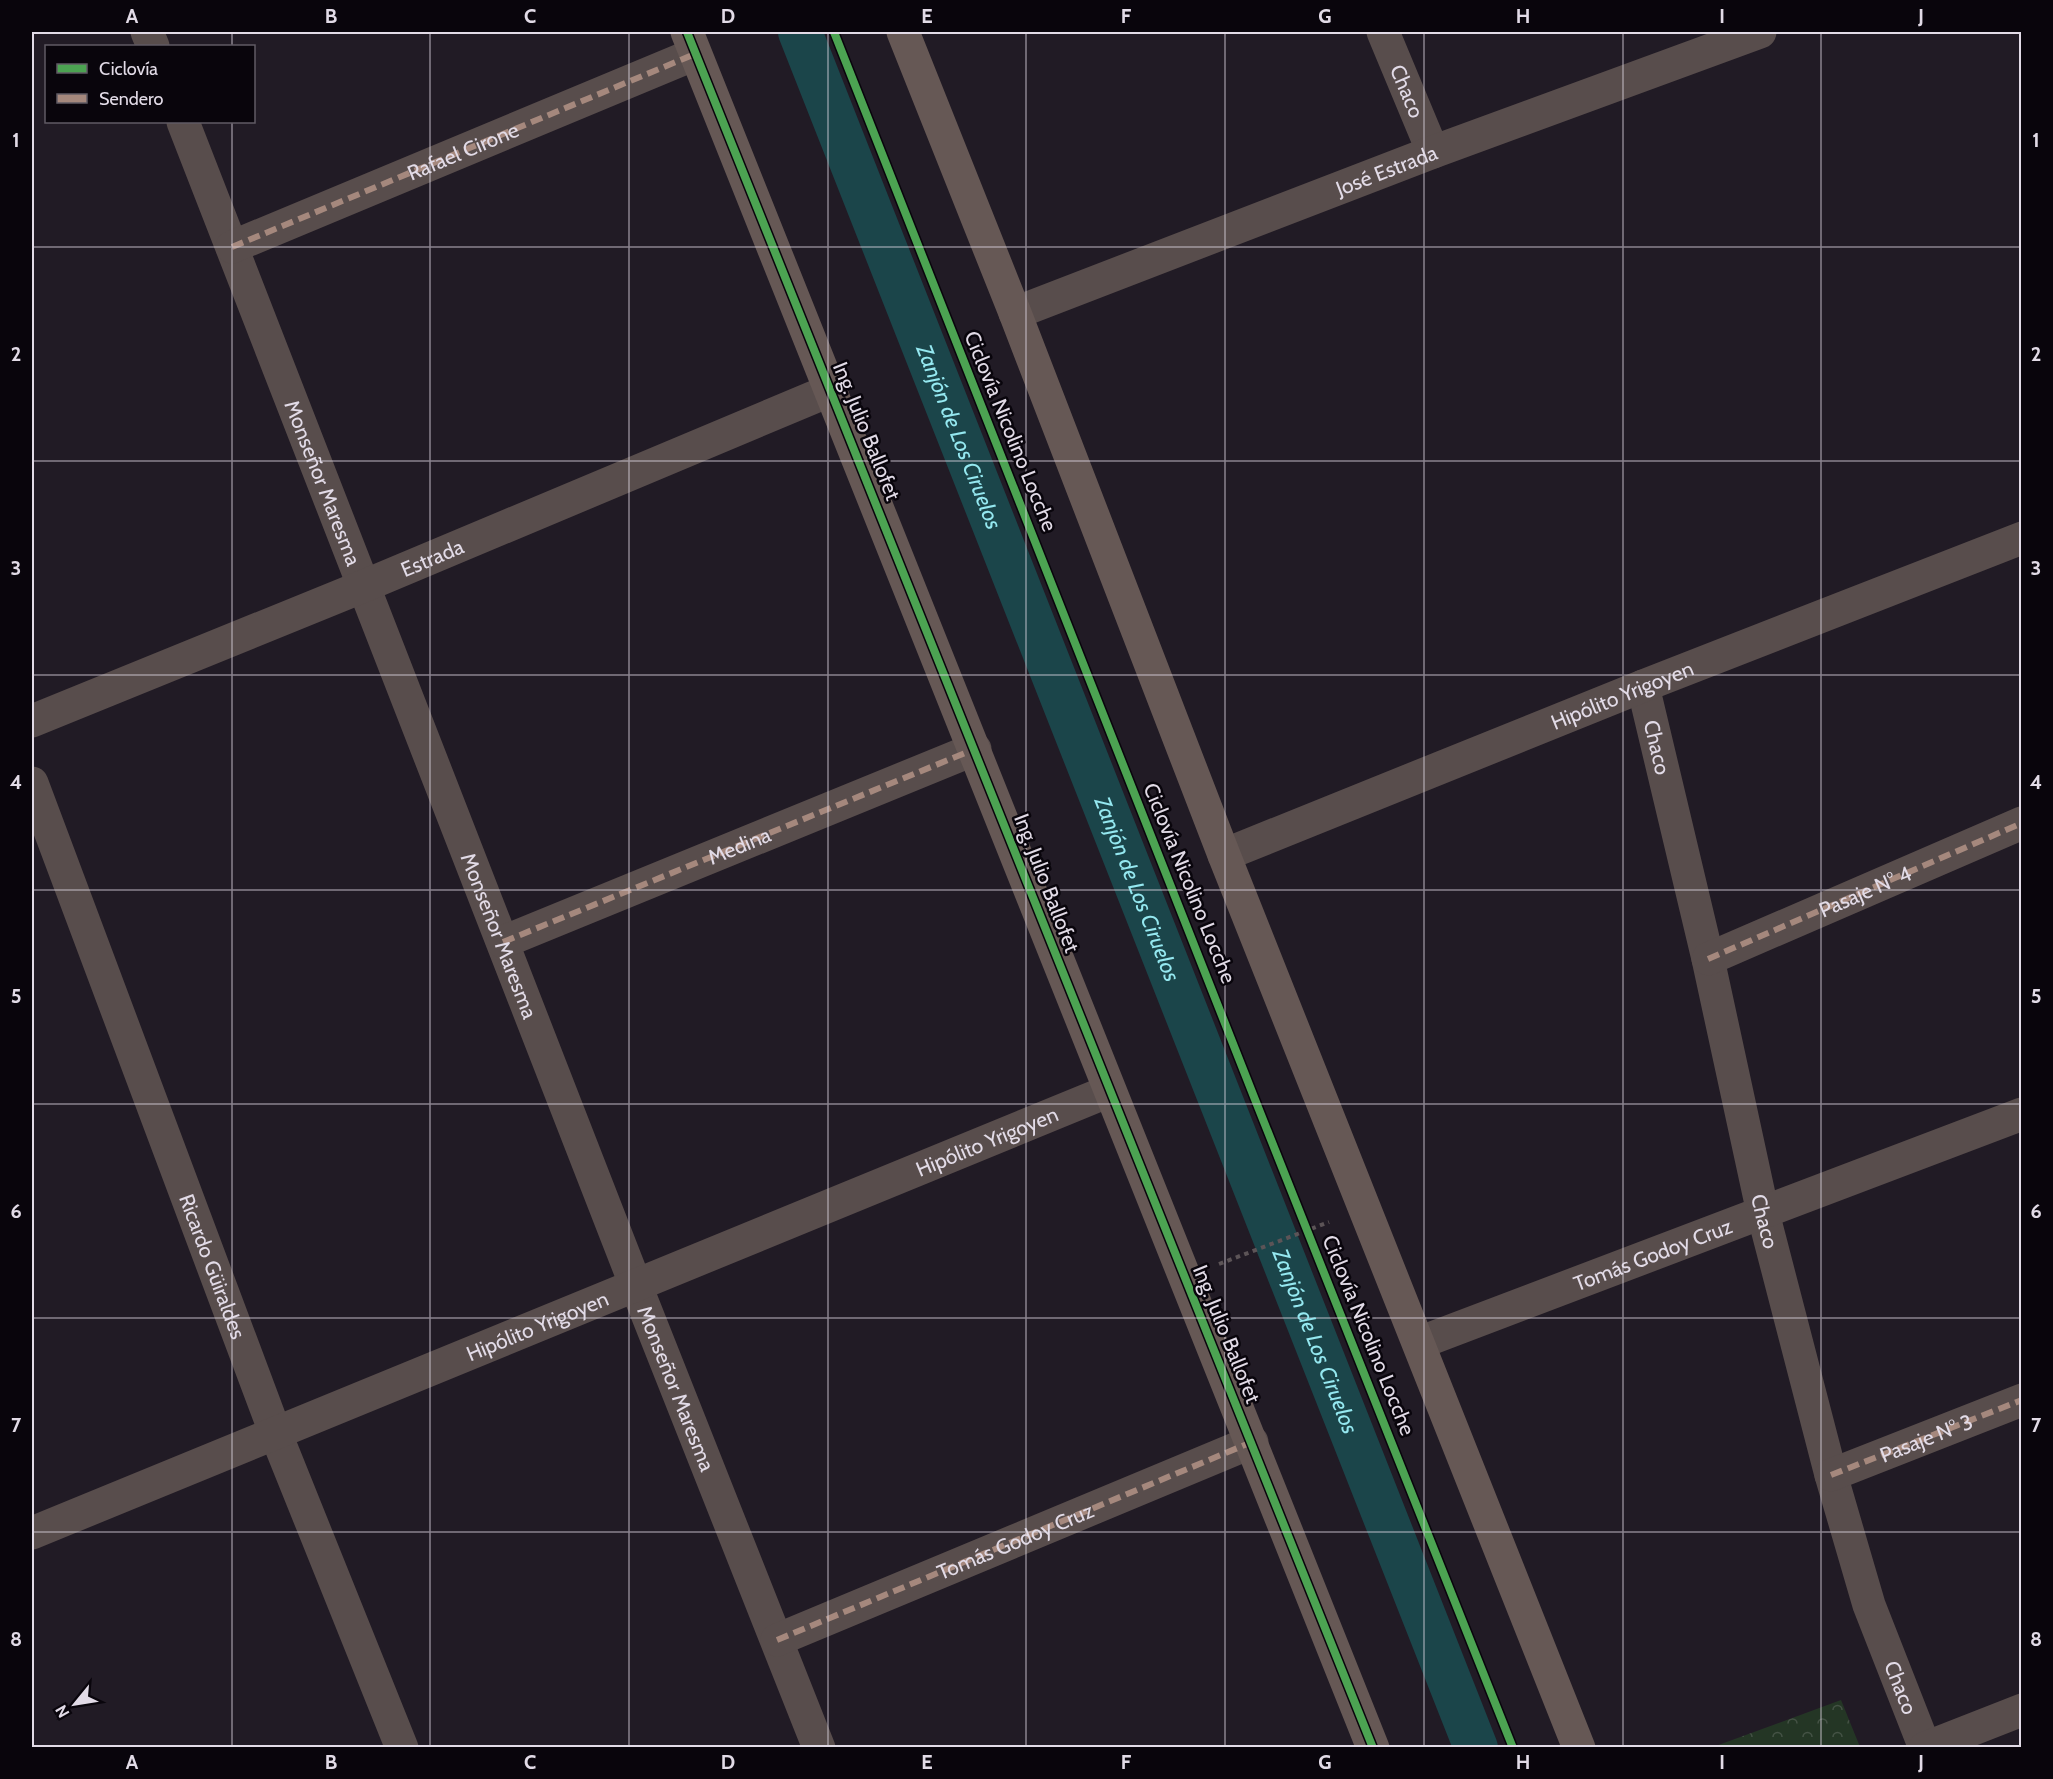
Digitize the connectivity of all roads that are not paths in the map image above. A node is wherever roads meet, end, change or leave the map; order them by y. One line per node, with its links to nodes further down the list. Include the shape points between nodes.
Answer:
1 (903, 32): 8 (street)
2 (1383, 32): 6 (street, Chaco)
3 (1760, 32): 6 (street, José Estrada)
4 (691, 43): 7 (street, Rafael Cirone); 9 (street, Ing. Julio Ballofet)
5 (183, 123): 7 (street, Monseñor Maresma)
6 (1433, 152): 8 (street, José Estrada)
7 (232, 247): 11 (street, Monseñor Maresma)
8 (1015, 313): 17 (street)
9 (831, 390): 11 (street, Estrada); 14 (street, Ing. Julio Ballofet)
10 (2022, 538): 12 (street, Hipólito Yrigoyen)
11 (364, 586): 13 (street, Estrada); 18 (street, Monseñor Maresma)
12 (1643, 686): 17 (street, Hipólito Yrigoyen); 19 (street, Chaco)
13 (32, 721)
14 (975, 749): 18 (street, Medina); 20 (street, Ing. Julio Ballofet)
15 (32, 783): 26 (street, Ricardo Güiraldes)
16 (2022, 823): 19 (street, Pasaje N° 4)
17 (1224, 855): 24 (street)
18 (503, 942): 23 (street, Monseñor Maresma)
19 (1708, 959): 22 (street, Chaco)
20 (1109, 1091): 23 (street, Hipólito Yrigoyen); 27 (street, Ing. Julio Ballofet)
21 (2022, 1114): 22 (street, Tomás Godoy Cruz)
22 (1763, 1213): 24 (street, Tomás Godoy Cruz); 28 (street, Chaco)
23 (636, 1286): 26 (street, Hipólito Yrigoyen); 30 (street, Monseñor Maresma)
24 (1419, 1343): 35 (street)
25 (2022, 1400): 28 (street, Pasaje N° 3)
26 (275, 1432): 29 (street, Hipólito Yrigoyen); 32 (street, Ricardo Güiraldes)
27 (1252, 1442): 30 (street, Tomás Godoy Cruz); 34 (street, Ing. Julio Ballofet)
28 (1831, 1475): 36 (street, Chaco, via 1869,1605)
29 (32, 1533)
30 (777, 1640): 33 (street, Monseñor Maresma)
31 (2022, 1710): 36 (street)
32 (402, 1748)
33 (819, 1748)
34 (1373, 1748)
35 (1579, 1748)
36 (1925, 1748)

